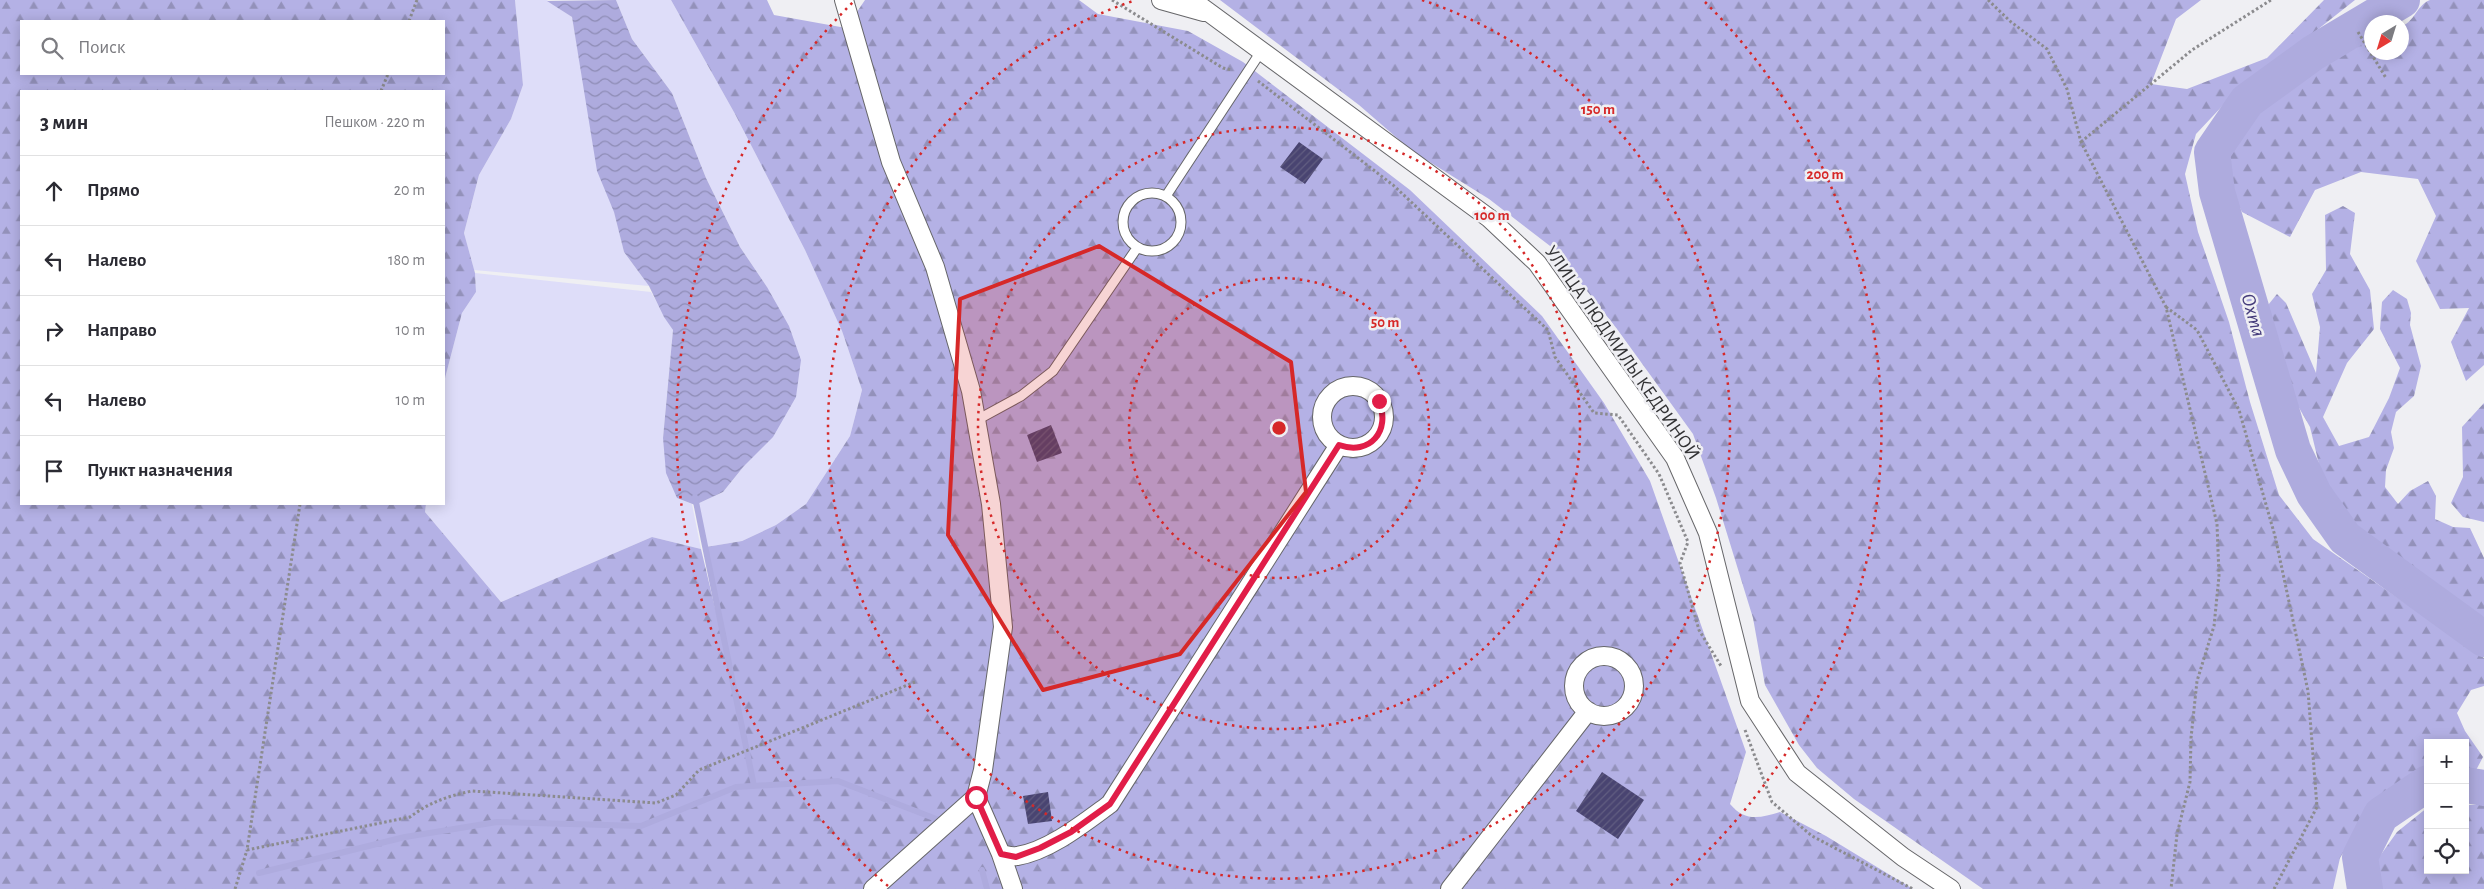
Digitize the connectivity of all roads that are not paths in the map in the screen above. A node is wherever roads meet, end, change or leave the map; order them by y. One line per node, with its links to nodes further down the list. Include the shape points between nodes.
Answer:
1 (844, 0): 8 (street, via 891,162 935,267 971,391)
2 (1161, 0): 4 (street, УЛИЦА ЛЮДМИЛЫ КЕДРИНОЙ)
3 (1192, 0): 4 (street, УЛИЦА ЛЮДМИЛЫ КЕДРИНОЙ)
4 (1215, 15): 5 (street, УЛИЦА ЛЮДМИЛЫ КЕДРИНОЙ)
5 (1263, 50): 6 (lane); 16 (street, УЛИЦА ЛЮДМИЛЫ КЕДРИНОЙ, via 1490,218 1538,263 1675,458 1708,533 1750,701 1797,773 1903,857)
6 (1166, 196): 7 (lane, via 1148,192 1131,201 1126,209 1122,217 1125,235); 7 (lane, via 1178,209 1181,228 1172,244 1156,252)
7 (1137, 248): 8 (lane, via 1053,371 1021,396)
8 (976, 420): 11 (street, via 991,504 1003,627 983,770)
9 (1339, 445): 12 (street, via 1110,804 1071,832 1040,848 1016,857)
10 (1588, 711): 15 (street)
11 (976, 797): 12 (street); 13 (street)
12 (1001, 854): 14 (street)
13 (873, 889)
14 (1013, 889)
15 (1450, 889)
16 (1951, 889)

